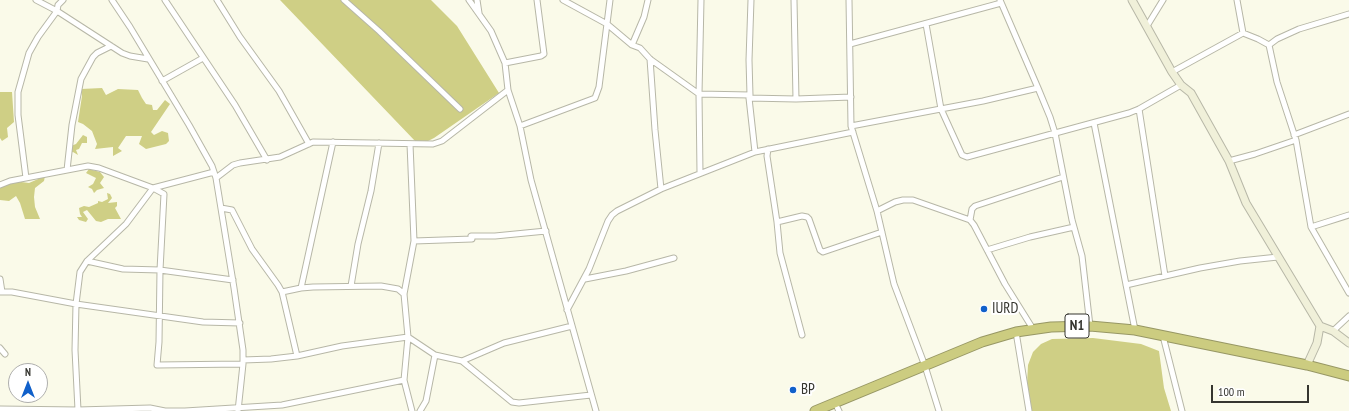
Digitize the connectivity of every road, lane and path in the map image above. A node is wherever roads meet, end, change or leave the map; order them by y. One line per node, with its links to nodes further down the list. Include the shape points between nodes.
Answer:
1 (36, 0): 21 (street)
2 (63, 0): 21 (street)
3 (113, 0): 33 (street)
4 (165, 0): 32 (street)
5 (217, 0): 57 (street, via 278,91)
6 (344, 0): 45 (street)
7 (469, 0): 22 (street)
8 (477, 0): 22 (street)
9 (537, 0): 35 (street, via 544,54)
10 (563, 0): 24 (street)
11 (610, 0): 24 (street)
12 (648, 0): 28 (street, via 644,17)
13 (701, 0): 41 (street)
14 (751, 0): 43 (street)
15 (794, 0): 44 (street)
16 (849, 0): 29 (street)
17 (1132, 0): 26 (street)
18 (1163, 0): 26 (street)
19 (1237, 0): 27 (street)
20 (1001, 1): 25 (street); 39 (street)
21 (57, 11): 31 (street); 67 (street, via 29,53 18,92 18,115)
22 (479, 14): 35 (street, via 491,32)
23 (1349, 14): 30 (street, via 1299,29)
24 (607, 24): 28 (street); 50 (street, via 599,87 595,98)
25 (926, 24): 29 (street); 46 (street)
26 (1147, 26): 36 (street)
27 (1243, 33): 30 (street); 36 (street)
28 (632, 44): 34 (street, via 643,50)
29 (850, 44): 42 (street)
30 (1269, 45): 54 (street, via 1277,82)
31 (111, 46): 33 (street, via 130,56); 63 (street, via 93,57 81,79)
32 (203, 58): 37 (street); 61 (street, via 235,105)
33 (148, 59): 37 (street)
34 (650, 59): 41 (street); 70 (street)
35 (505, 63): 40 (street)
36 (1172, 72): 38 (street)
37 (162, 82): 65 (street, via 189,125)
38 (1181, 86): 47 (street); 62 (street, via 1190,93)
39 (1038, 88): 46 (street); 53 (street)
40 (508, 90): 50 (street); 58 (street, via 442,141 433,144)
41 (699, 94): 43 (street); 64 (street)
42 (851, 96): 44 (street); 51 (street)
43 (750, 97): 44 (street); 60 (street)
44 (796, 99)
45 (460, 109)
46 (941, 109): 51 (street); 53 (street, via 962,155 967,157)
47 (1139, 109): 49 (street); 86 (street)
48 (1349, 114): 54 (street)
49 (1094, 122): 53 (street); 90 (street)
50 (520, 126): 78 (street, via 531,180)
51 (851, 126): 52 (street)
52 (853, 132): 59 (street); 72 (street)
53 (1055, 133): 66 (street)
54 (1295, 137): 62 (street, via 1255,154); 77 (street)
55 (333, 142): 56 (street); 57 (street); 92 (street)
56 (379, 143): 58 (street); 91 (street)
57 (309, 144): 61 (street)
58 (410, 144): 80 (street)
59 (768, 149): 60 (street); 75 (street, via 770,179)
60 (755, 152): 64 (street)
61 (267, 160): 65 (street, via 233,165)
62 (1228, 161): 82 (street, via 1246,203)
63 (67, 170): 67 (street); 69 (street, via 88,166 99,168)
64 (700, 173): 70 (street)
65 (215, 175): 69 (street); 71 (street)
66 (1064, 177): 74 (street, via 975,206); 76 (street)
67 (26, 178): 68 (street)
68 (0, 185)
69 (153, 188): 84 (street, via 126,224); 85 (street, via 164,194)
70 (661, 189): 88 (street, via 612,215)
71 (220, 208): 89 (street); 94 (street, via 232,210 250,245)
72 (877, 211): 74 (street, via 895,202 913,200); 79 (street)
73 (1349, 215): 77 (street)
74 (970, 220): 81 (street)
75 (778, 222): 79 (street, via 807,217 823,252); 109 (street, via 780,253)
76 (1074, 227): 81 (street, via 1030,236); 103 (street, via 1082,256)
77 (1311, 227): 95 (street)
78 (546, 231): 80 (street, via 471,236 472,239); 98 (street)
79 (882, 232): 120 (street, via 898,295)
80 (414, 241): 96 (street)
81 (986, 250): 105 (street)
82 (1278, 257): 86 (street, via 1240,261); 104 (street)
83 (674, 258): 88 (street)
84 (87, 261): 85 (street, via 123,269); 97 (street, via 80,272)
85 (160, 270): 89 (street); 99 (street)
86 (1165, 276): 90 (street)
87 (0, 279): 93 (street)
88 (584, 279): 98 (street)
89 (233, 280): 101 (street)
90 (1126, 285): 106 (street)
91 (351, 286): 92 (street); 96 (street, via 391,287)
92 (301, 288): 94 (street)
93 (1, 292): 97 (street)
94 (282, 292): 116 (street)
95 (1349, 293)
96 (404, 294): 111 (street)
97 (76, 304): 99 (street); 127 (street)
98 (567, 310): 102 (street)
99 (160, 316): 101 (street, via 203,322); 118 (street, via 156,366)
100 (1349, 316): 107 (street)
101 (240, 323): 118 (street)
102 (572, 326): 117 (street, via 504,343); 123 (street)
103 (1090, 326): 105 (highway, N1); 106 (highway, N1)
104 (1320, 326): 107 (street); 119 (street, via 1318,343)
105 (1033, 328): 108 (highway, N1)
106 (1135, 330): 110 (highway, N1)
107 (1333, 331): 112 (street)
108 (1016, 332): 120 (highway, N1, via 982,342); 134 (street)
109 (802, 335)
110 (1163, 336): 119 (highway, N1); 135 (street)
111 (408, 338): 115 (street); 116 (street, via 337,347); 122 (street)
112 (1349, 343)
113 (0, 348): 114 (street)
114 (5, 354)
115 (434, 355): 117 (street); 130 (street, via 428,395)
116 (297, 356): 118 (street)
117 (462, 361): 123 (street, via 512,402)
118 (243, 362): 126 (street)
119 (1307, 365): 121 (highway, N1)
120 (925, 366): 124 (highway, N1); 133 (street)
121 (1349, 376)
122 (404, 380): 126 (street, via 288,404); 129 (street)
123 (591, 395): 131 (street)
124 (837, 407): 132 (highway, N1)
125 (0, 409): 127 (street)
126 (239, 409): 128 (street)
127 (78, 410): 128 (street)
128 (156, 410)
129 (412, 411)
130 (420, 411)
131 (596, 411)
132 (815, 411)
133 (939, 411)
134 (1029, 411)
135 (1182, 411)

